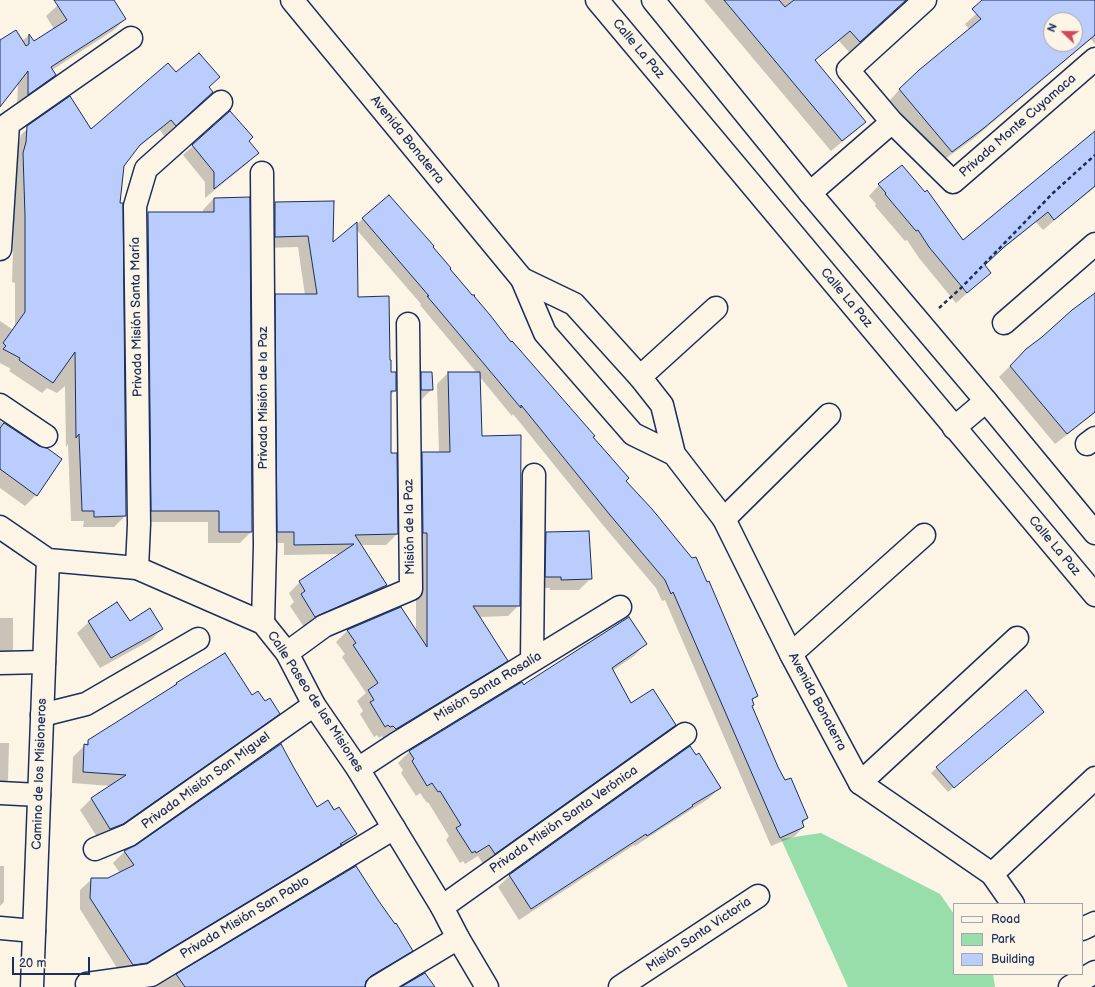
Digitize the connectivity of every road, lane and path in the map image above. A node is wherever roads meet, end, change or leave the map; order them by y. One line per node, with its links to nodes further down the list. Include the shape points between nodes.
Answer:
1 (292, 0): 14 (street, Avenida Bonaterra)
2 (597, 0): 23 (street, Calle La Paz)
3 (653, 0): 11 (street)
4 (925, 0): 8 (street, Privada Monte Cuyamaca, via 848,70)
5 (131, 38): 13 (street, via 8,124)
6 (1095, 59): 8 (street, Privada Monte Cuyamaca, via 953,182)
7 (220, 102): 32 (street, Privada Misión Santa María, via 146,169 135,206 139,524)
8 (892, 122): 11 (street)
9 (1095, 155): 18 (path, via 1053,193 962,287)
10 (262, 173): 35 (street, Privada Misión de la Paz, via 265,546)
11 (810, 193): 18 (street)
12 (1095, 244): 16 (street)
13 (0, 249)
14 (522, 280): 19 (street, Avenida Bonaterra, via 574,304); 25 (street, Avenida Bonaterra, via 545,333 633,434)
15 (716, 308): 19 (street)
16 (1004, 323)
17 (408, 324): 38 (street, Misión de la Paz, via 410,589 324,626)
18 (921, 324): 20 (street)
19 (640, 377): 25 (street, Avenida Bonaterra, via 662,405)
20 (986, 401): 23 (street); 29 (street)
21 (0, 405): 24 (street)
22 (829, 415): 27 (street)
23 (954, 428): 33 (street, Calle La Paz)
24 (46, 436)
25 (674, 454): 27 (street, Avenida Bonaterra)
26 (534, 475): 40 (street)
27 (724, 519): 39 (street, Avenida Bonaterra)
28 (0, 527): 31 (street, Calle Paseo de las Misiones)
29 (1095, 533)
30 (924, 534): 39 (street)
31 (48, 560): 32 (street, Calle Paseo de las Misiones); 41 (street, Camino de los Misioneros)
32 (137, 568): 35 (street, Calle Paseo de las Misiones)
33 (1095, 596)
34 (620, 607): 40 (street, Misión Santa Rosalía)
35 (263, 623): 38 (street, Calle Paseo de las Misiones)
36 (1017, 638): 48 (street)
37 (198, 639): 44 (street, via 86,704)
38 (287, 653): 43 (street, Calle Paseo de las Misiones)
39 (792, 654): 48 (street, Avenida Bonaterra)
40 (532, 660): 46 (street, Misión Santa Rosalía)
41 (44, 662): 42 (street); 44 (street, Camino de los Misioneros)
42 (0, 663)
43 (314, 705): 46 (street, Calle Paseo de las Misiones); 52 (street, Privada Misión San Miguel, via 129,835)
44 (42, 715): 50 (street, Camino de los Misioneros)
45 (685, 734): 56 (street, Privada Misión Santa Verónica)
46 (358, 769): 51 (street, Calle Paseo de las Misiones)
47 (1095, 778): 53 (street)
48 (860, 783): 53 (street, Avenida Bonaterra)
49 (0, 793): 50 (street)
50 (39, 795): 60 (street, Camino de los Misioneros)
51 (394, 828): 56 (street, Calle Paseo de las Misiones); 64 (street, Privada Misión San Pablo, via 150,975)
52 (95, 850)
53 (992, 874): 55 (street, Avenida Bonaterra)
54 (758, 896): 68 (street, Misión Santa Victoria)
55 (1012, 903)
56 (442, 907): 61 (street, Calle Paseo de las Misiones)
57 (1095, 923): 59 (street)
58 (0, 928): 60 (street)
59 (1083, 929)
60 (34, 931): 65 (street, Camino de los Misioneros)
61 (458, 938): 66 (street); 67 (street, Calle Paseo de las Misiones)
62 (1095, 972): 70 (street)
63 (1059, 975): 69 (street)
64 (87, 984)
65 (32, 987)
66 (377, 987)
67 (487, 987)
68 (620, 987)
69 (1065, 987)
70 (1070, 987)

